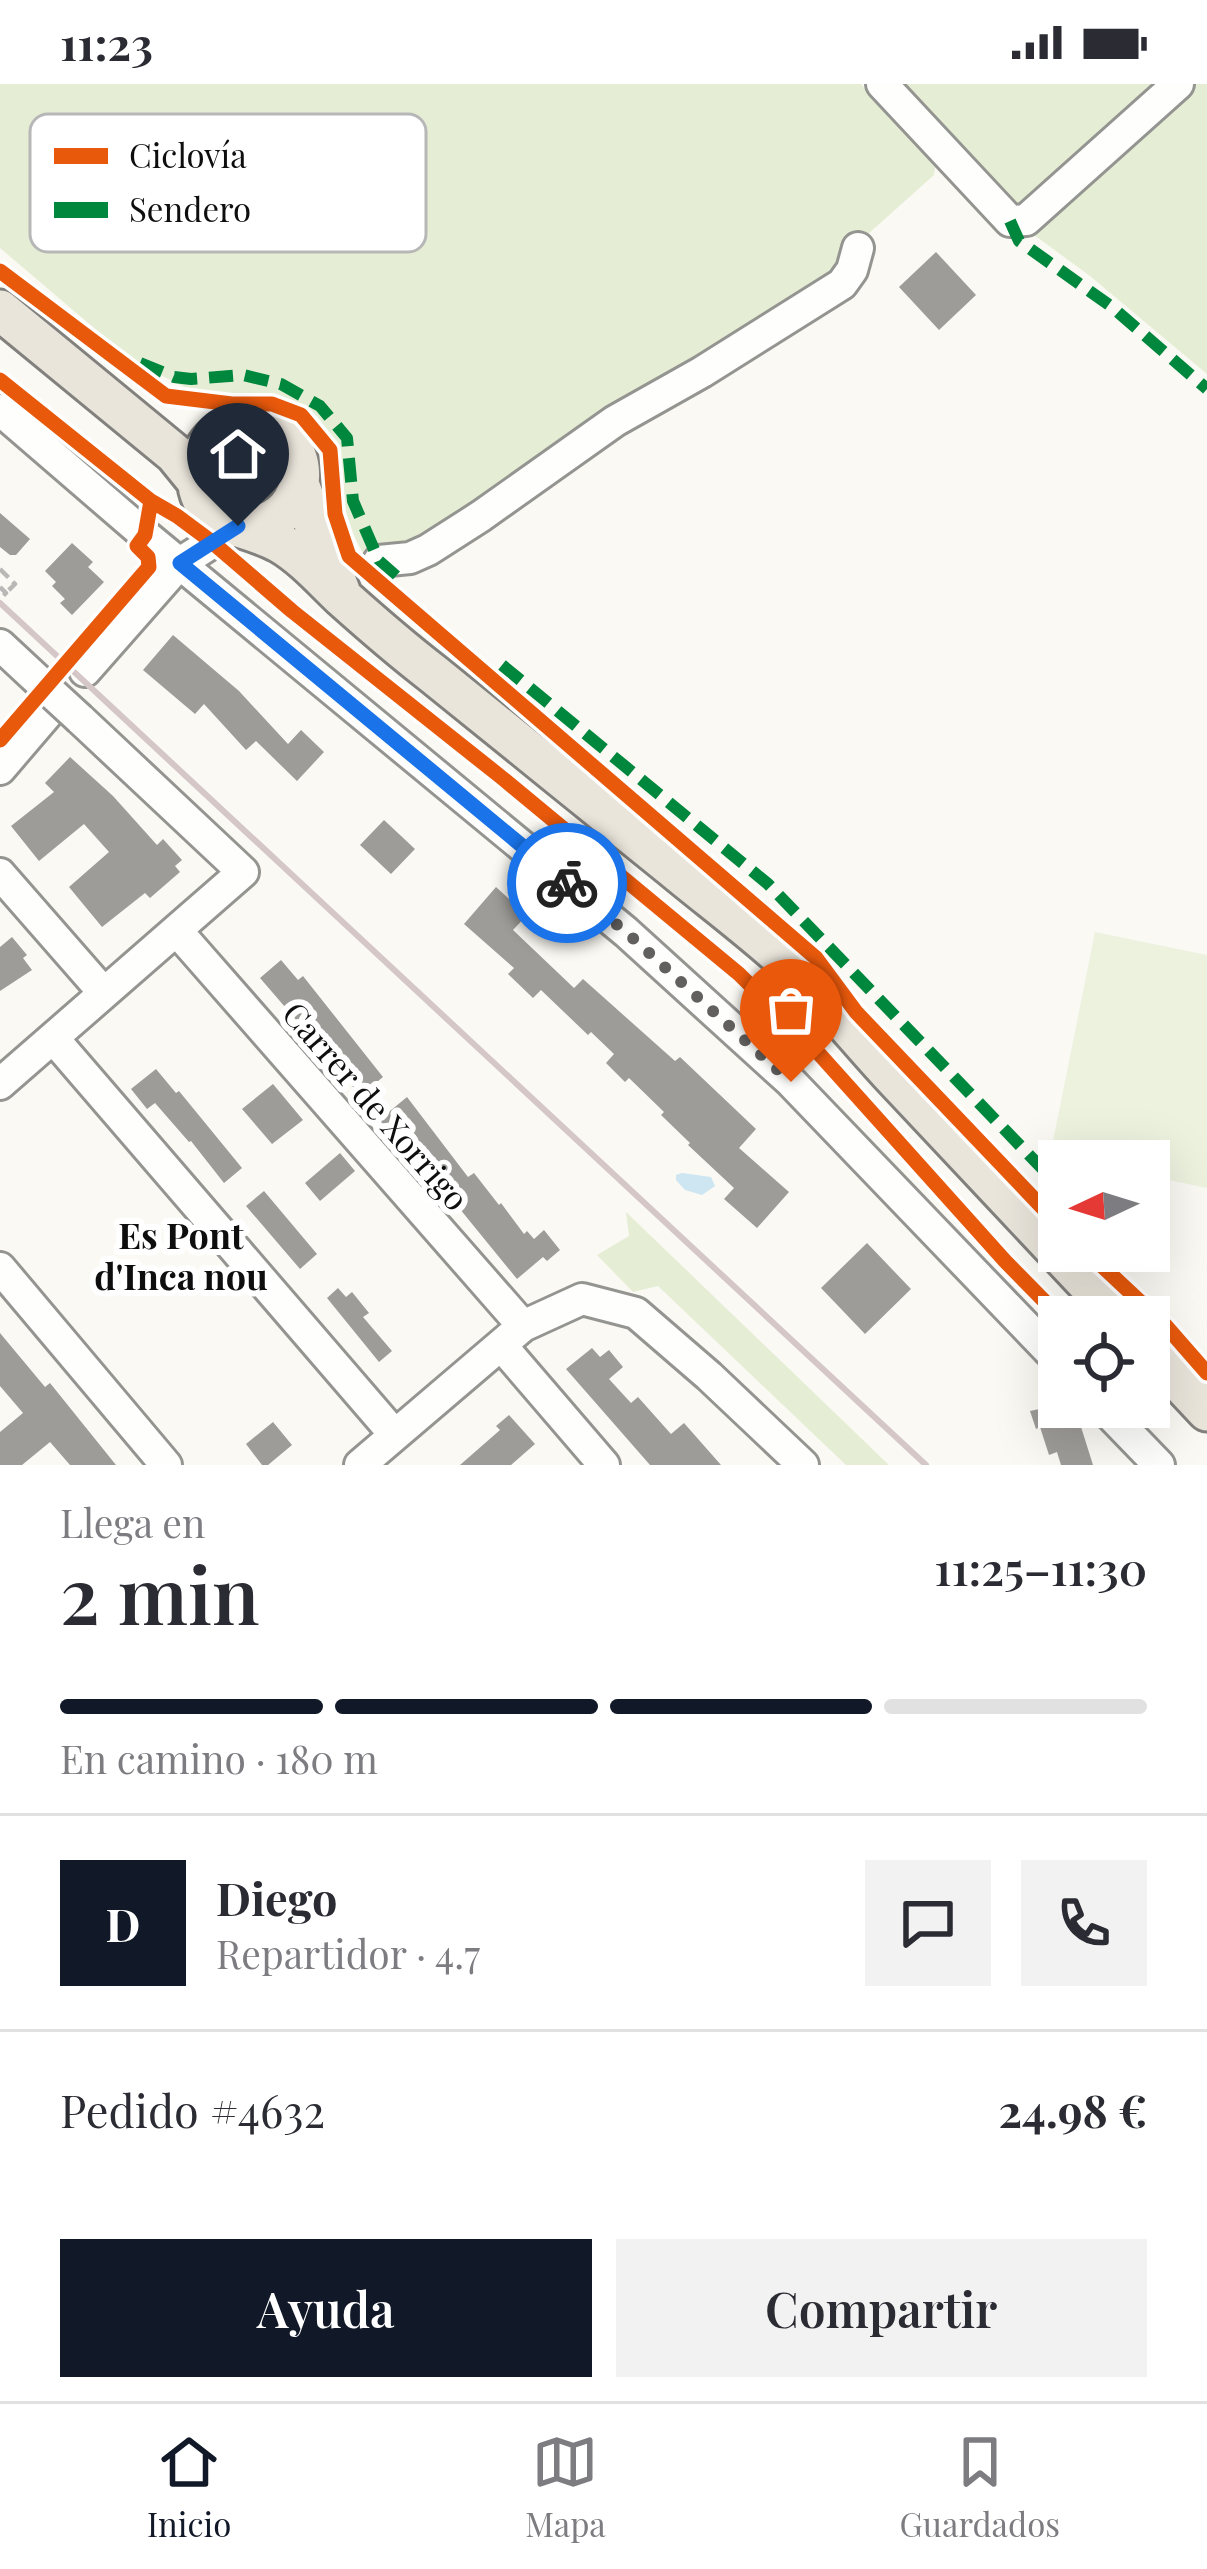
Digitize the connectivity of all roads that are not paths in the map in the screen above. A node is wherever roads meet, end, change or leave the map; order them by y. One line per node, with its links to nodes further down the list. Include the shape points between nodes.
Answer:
1 (882, 84): 2 (street, via 1010,221 1026,220)
2 (1178, 84)
3 (858, 248): 11 (street, via 842,284 615,421 428,550)
4 (0, 310): 5 (main road)
5 (99, 391): 7 (main road, via 163,419); 9 (main road, via 175,454)
6 (0, 410): 12 (street)
7 (222, 431): 8 (main road, via 270,429 294,452); 9 (main road, via 202,452)
8 (298, 484): 10 (main road, via 285,512); 13 (main road)
9 (199, 490): 10 (main road, via 220,520); 12 (street)
10 (242, 527): 12 (street); 13 (main road, via 299,556)
11 (379, 561)
12 (180, 563): 15 (street); 26 (street, via 626,932 791,1082)
13 (342, 597): 24 (main road, via 781,956)
14 (0, 645): 16 (street)
15 (85, 671)
16 (45, 699): 17 (street); 19 (street, bridge, via 80,719 243,872)
17 (0, 769)
18 (0, 874): 20 (street)
19 (177, 931): 20 (street); 25 (street, Carrer de Xorrigo)
20 (104, 993): 21 (street)
21 (52, 1038): 22 (street); 30 (street)
22 (0, 1084)
23 (0, 1268): 31 (street)
24 (1099, 1296)
25 (512, 1335): 30 (street); 32 (street, Carrer de Xorrigo); 33 (street, via 582,1299 636,1312)
26 (1038, 1339)
27 (1170, 1371): 28 (main road)
28 (1207, 1411)
29 (1123, 1428): 34 (street)
30 (378, 1455)
31 (166, 1465)
32 (604, 1465)
33 (803, 1465)
34 (1159, 1465)

